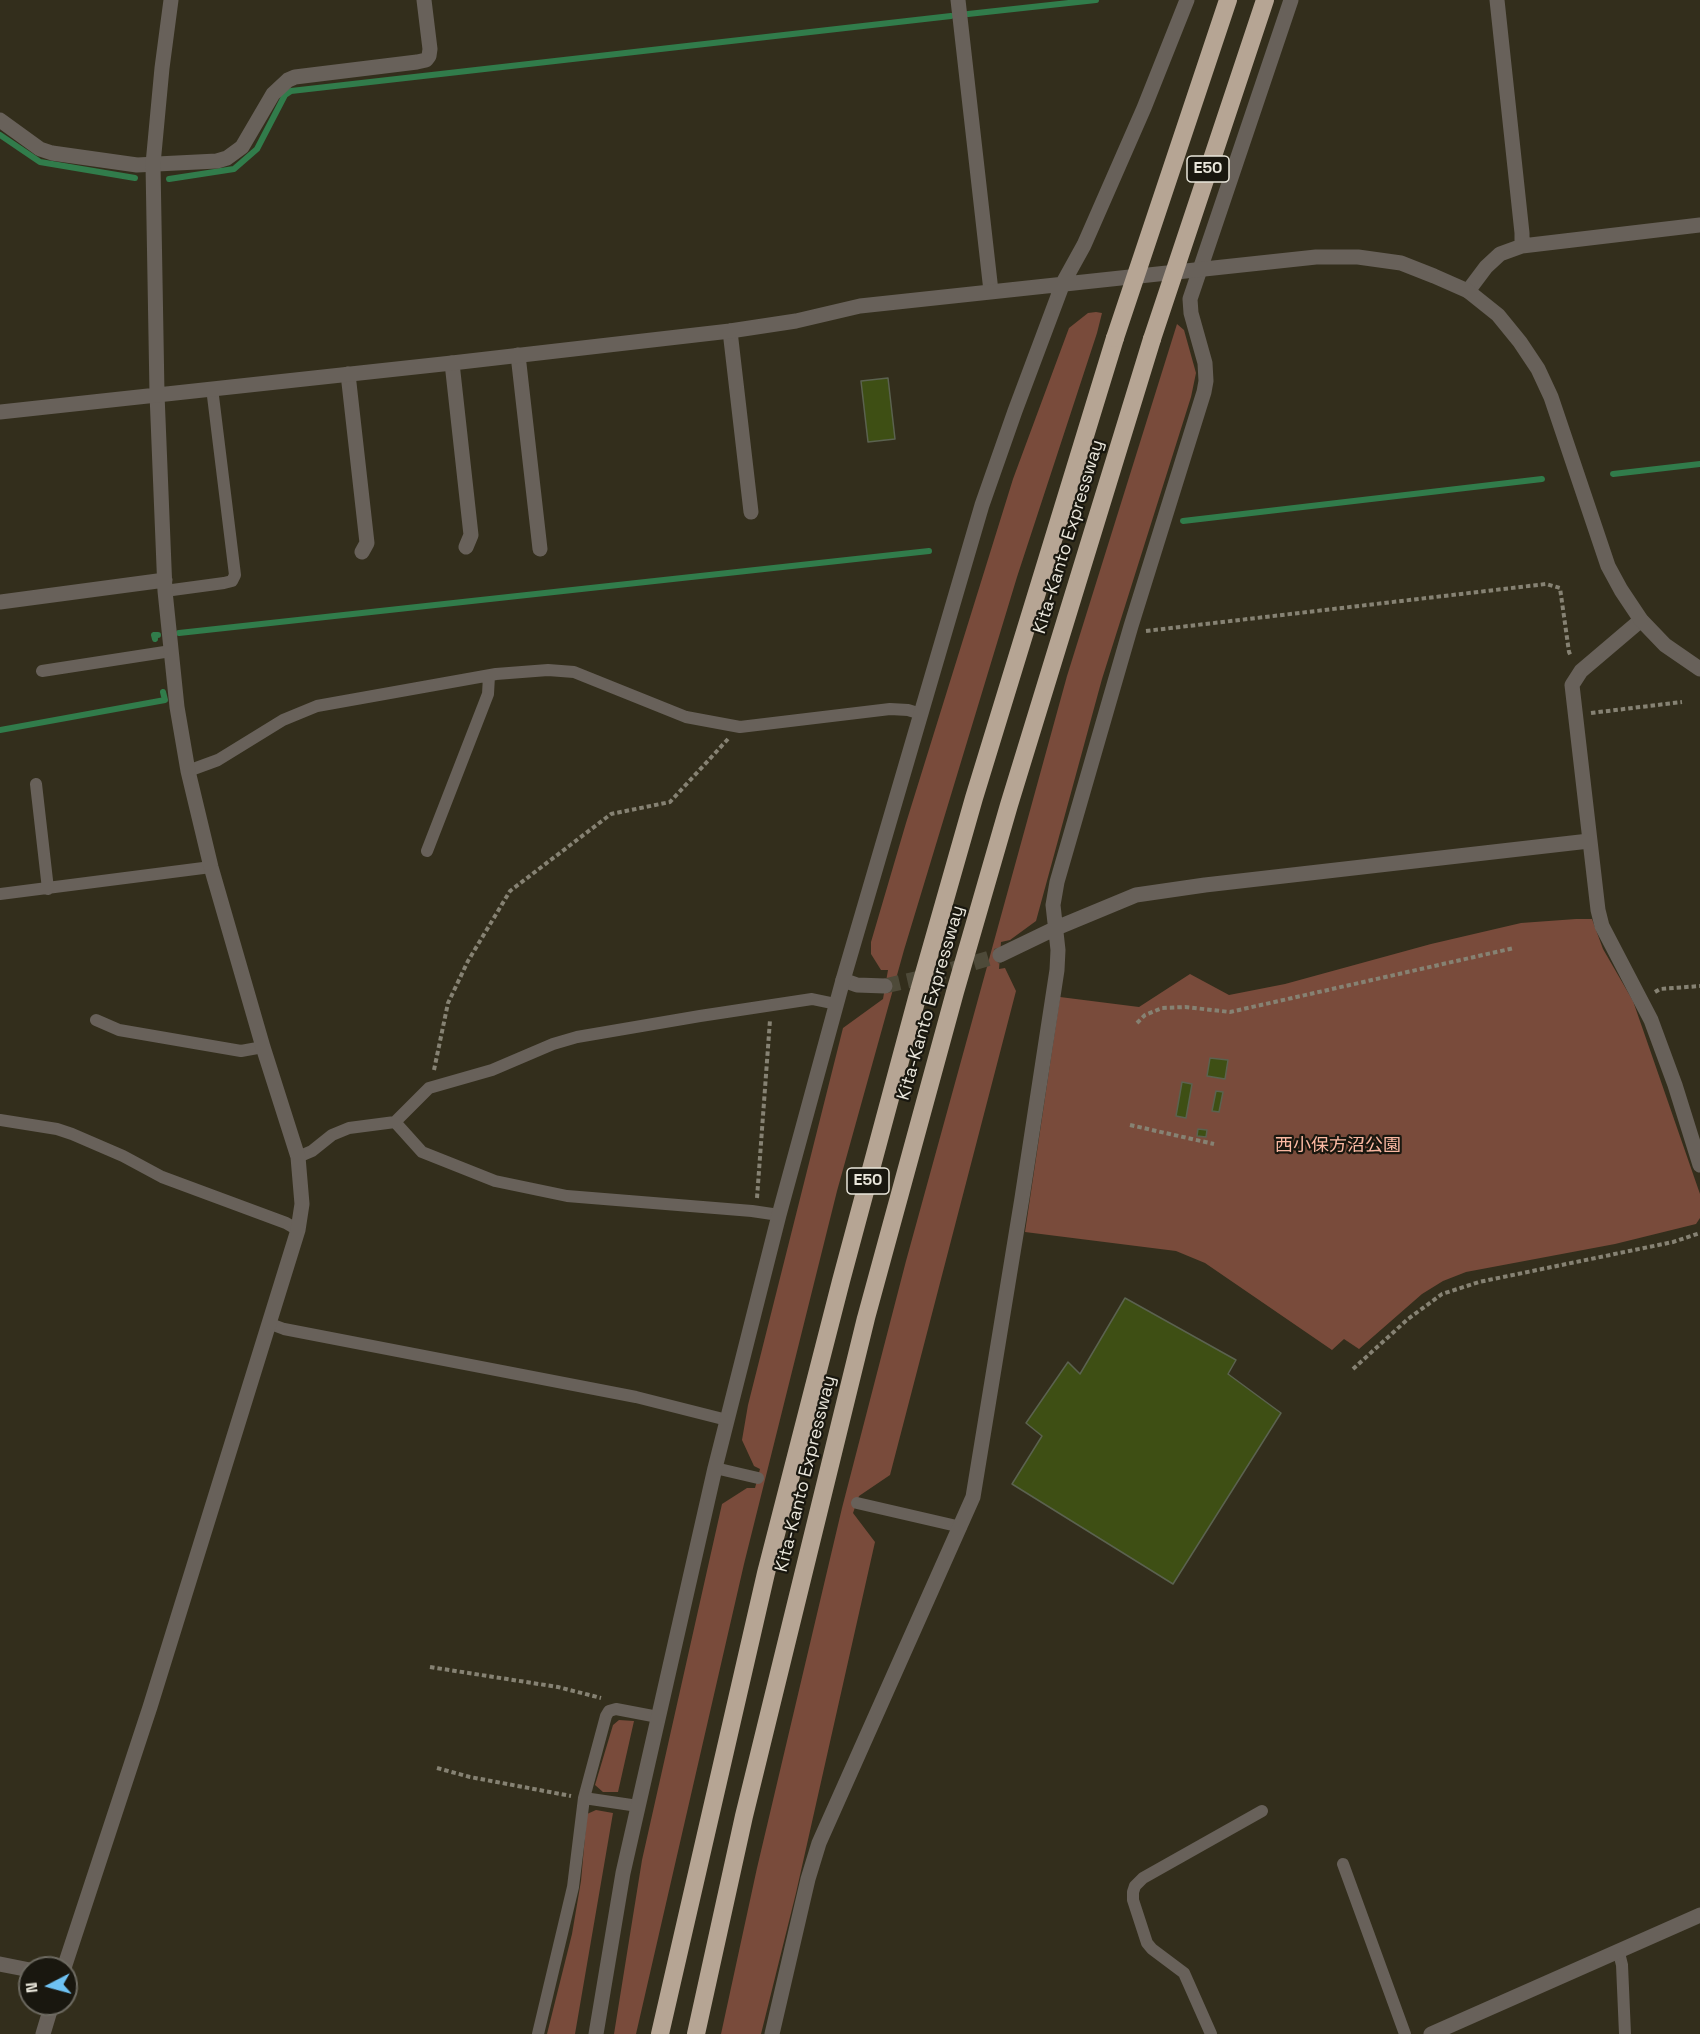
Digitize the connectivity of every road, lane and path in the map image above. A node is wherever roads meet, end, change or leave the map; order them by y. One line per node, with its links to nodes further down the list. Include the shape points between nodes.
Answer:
1 (171, 0): 10 (street)
2 (424, 0): 10 (street, via 430,49 426,60 295,76 280,86 242,147 227,159)
3 (958, 0): 15 (street)
4 (1187, 0): 14 (street, via 1084,245)
5 (1228, 0): 96 (highway, Kita-Kanto Expressway / E50, bridge, via 1114,338 917,998 764,1584)
6 (1265, 0): 97 (highway, Kita-Kanto Expressway / E50, bridge, via 1152,339 954,992 866,1318 744,1816)
7 (1291, 0): 13 (street)
8 (1497, 0): 12 (street)
9 (0, 120): 10 (street, via 45,151)
10 (153, 164): 22 (street)
11 (1700, 225): 12 (street)
12 (1522, 246): 16 (street, via 1500,254)
13 (1198, 269): 14 (street); 16 (street, via 1316,257 1358,257 1401,263); 31 (street, via 1190,299 1205,363 1204,392)
14 (1063, 283): 15 (street); 38 (street, via 982,505)
15 (991, 291): 17 (street, via 860,306)
16 (1468, 291): 30 (street, via 1498,315 1538,369 1608,566)
17 (730, 331): 18 (street); 24 (street)
18 (518, 355): 19 (street); 26 (street)
19 (452, 363): 20 (street); 25 (street, via 471,535)
20 (348, 374): 21 (street); 27 (street, via 367,543)
21 (212, 388): 22 (street); 28 (lane, via 235,575 232,581 224,583)
22 (157, 394): 23 (street); 28 (street)
23 (0, 412)
24 (751, 512)
25 (466, 547)
26 (540, 549)
27 (362, 552)
28 (165, 586): 29 (street); 32 (street)
29 (0, 602)
30 (1641, 620): 33 (street, via 1665,645); 35 (street)
31 (1131, 626): 35 (path, via 1147,631 1546,584 1560,588 1569,652); 48 (street, via 1057,882)
32 (171, 651): 34 (lane); 41 (street)
33 (1700, 669)
34 (42, 671)
35 (1581, 671): 39 (street, via 1572,685)
36 (489, 676): 40 (lane, via 548,670 574,672 686,717); 41 (lane, via 317,706 283,720 218,760); 44 (lane, via 488,694)
37 (1682, 702): 39 (path)
38 (921, 714): 40 (lane, via 890,709); 51 (street)
39 (1576, 715): 43 (street)
40 (740, 727): 60 (path, via 670,802 611,814 510,891 448,1003)
41 (188, 771): 45 (street)
42 (36, 784): 46 (lane)
43 (1590, 841): 48 (street, via 1136,895); 54 (street, via 1602,926)
44 (427, 851)
45 (211, 867): 46 (lane); 59 (street)
46 (48, 889): 47 (lane)
47 (0, 894)
48 (1054, 929): 50 (street); 77 (street, via 1057,970 1024,1187 977,1476)
49 (1514, 948): 58 (path, via 1230,1012 1162,1008)
50 (1000, 954)
51 (843, 980): 52 (street); 55 (street)
52 (885, 986)
53 (1700, 986): 54 (path, via 1660,989)
54 (1642, 1000): 66 (street)
55 (836, 1004): 56 (lane, via 812,999); 68 (street)
56 (772, 1005): 60 (lane, via 577,1037 492,1070); 67 (path, via 756,1191)
57 (96, 1020): 59 (lane, via 119,1030 241,1051)
58 (1137, 1023)
59 (263, 1047): 65 (street)
60 (429, 1088): 62 (lane)
61 (0, 1120): 69 (lane, via 72,1134 162,1177)
62 (395, 1122): 65 (lane, via 349,1128); 67 (lane, via 422,1152 495,1181 567,1196)
63 (1130, 1125): 64 (path)
64 (1214, 1144)
65 (298, 1157): 69 (street, via 302,1204)
66 (1700, 1165)
67 (758, 1211): 68 (lane)
68 (779, 1215): 73 (street)
69 (298, 1230): 71 (street)
70 (1700, 1233): 72 (path, via 1673,1242 1520,1272 1442,1294)
71 (268, 1323): 73 (lane, via 636,1397); 88 (street, via 150,1707)
72 (1353, 1369)
73 (727, 1420): 74 (street)
74 (716, 1468): 75 (lane); 80 (street)
75 (758, 1478)
76 (857, 1503): 77 (lane)
77 (961, 1527): 98 (street, via 819,1843)
78 (430, 1667): 79 (path, via 558,1687 607,1699)
79 (616, 1709): 80 (lane); 82 (lane, via 606,1716)
80 (658, 1717): 83 (street)
81 (437, 1768): 82 (path)
82 (584, 1798): 83 (lane); 94 (lane, via 573,1887)
83 (638, 1806): 95 (street)
84 (1262, 1811): 92 (lane, via 1143,1878 1133,1892 1147,1943 1184,1973)
85 (1343, 1864): 99 (lane)
86 (1700, 1915): 87 (street)
87 (1619, 1953): 100 (street); 101 (lane)
88 (68, 1956)
89 (0, 1964): 90 (street)
90 (18, 1968)
91 (48, 2016): 93 (street)
92 (1208, 2033)
93 (43, 2034)
94 (538, 2034)
95 (596, 2034)
96 (660, 2034)
97 (696, 2034)
98 (772, 2034)
99 (1404, 2034)
100 (1431, 2034)
101 (1625, 2034)

